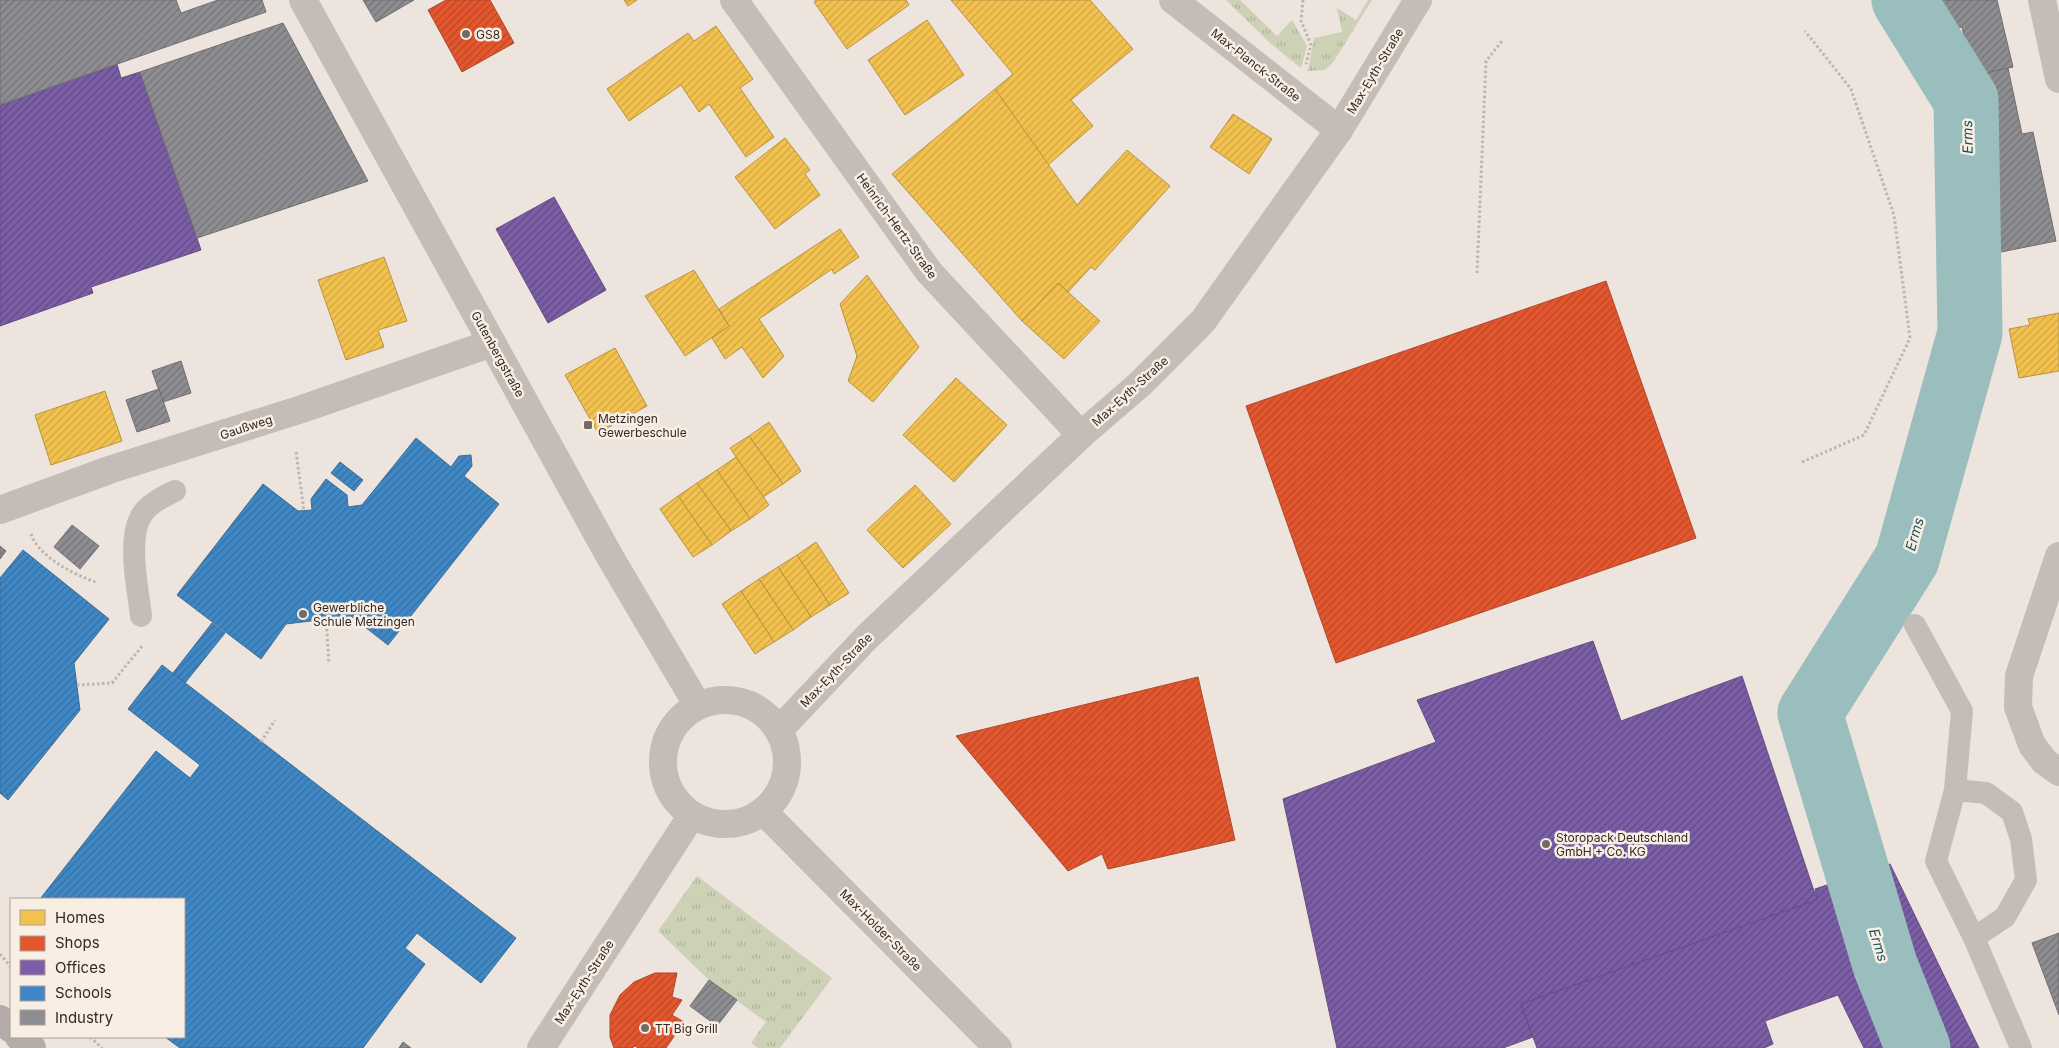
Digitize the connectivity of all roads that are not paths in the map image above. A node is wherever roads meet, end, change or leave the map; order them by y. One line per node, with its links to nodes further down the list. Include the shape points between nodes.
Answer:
1 (303, 0): 8 (street, Gutenbergstraße)
2 (734, 0): 9 (street, Heinrich-Hertz-Straße, via 928,272)
3 (1173, 0): 7 (street, Max-Planck-Straße)
4 (1418, 0): 7 (street, Max-Eyth-Straße)
5 (2042, 0): 6 (street)
6 (2059, 79)
7 (1339, 130): 9 (street, Max-Eyth-Straße, via 1203,321 1140,384)
8 (492, 343): 11 (street, Gaußweg, via 302,409 112,469); 15 (street, Gutenbergstraße, via 610,558)
9 (1081, 434): 16 (street, Max-Eyth-Straße, via 867,637)
10 (175, 491): 13 (lane, via 156,500 141,516 133,550)
11 (0, 510)
12 (2059, 556): 17 (street, via 2019,676 2018,707 2032,745 2044,761)
13 (141, 616)
14 (1915, 625): 18 (lane, via 1962,711)
15 (698, 706): 16 (street, via 722,699 745,703 762,711); 20 (street, via 680,719 668,737 662,763 666,784 676,802)
16 (779, 730): 19 (street, via 788,759 783,787)
17 (2059, 772)
18 (1955, 790): 21 (lane, via 1936,861); 21 (lane, via 1986,793 2012,812 2021,839 2026,880 2006,917)
19 (764, 812): 20 (street, via 745,822 724,825); 27 (street, Max-Holder-Straße)
20 (692, 816): 26 (street, Max-Eyth-Straße)
21 (1974, 938): 28 (lane)
22 (0, 1019): 23 (main road)
23 (10, 1028)
24 (20, 1038): 25 (main road)
25 (32, 1048)
26 (541, 1048)
27 (998, 1048)
28 (2021, 1048)

